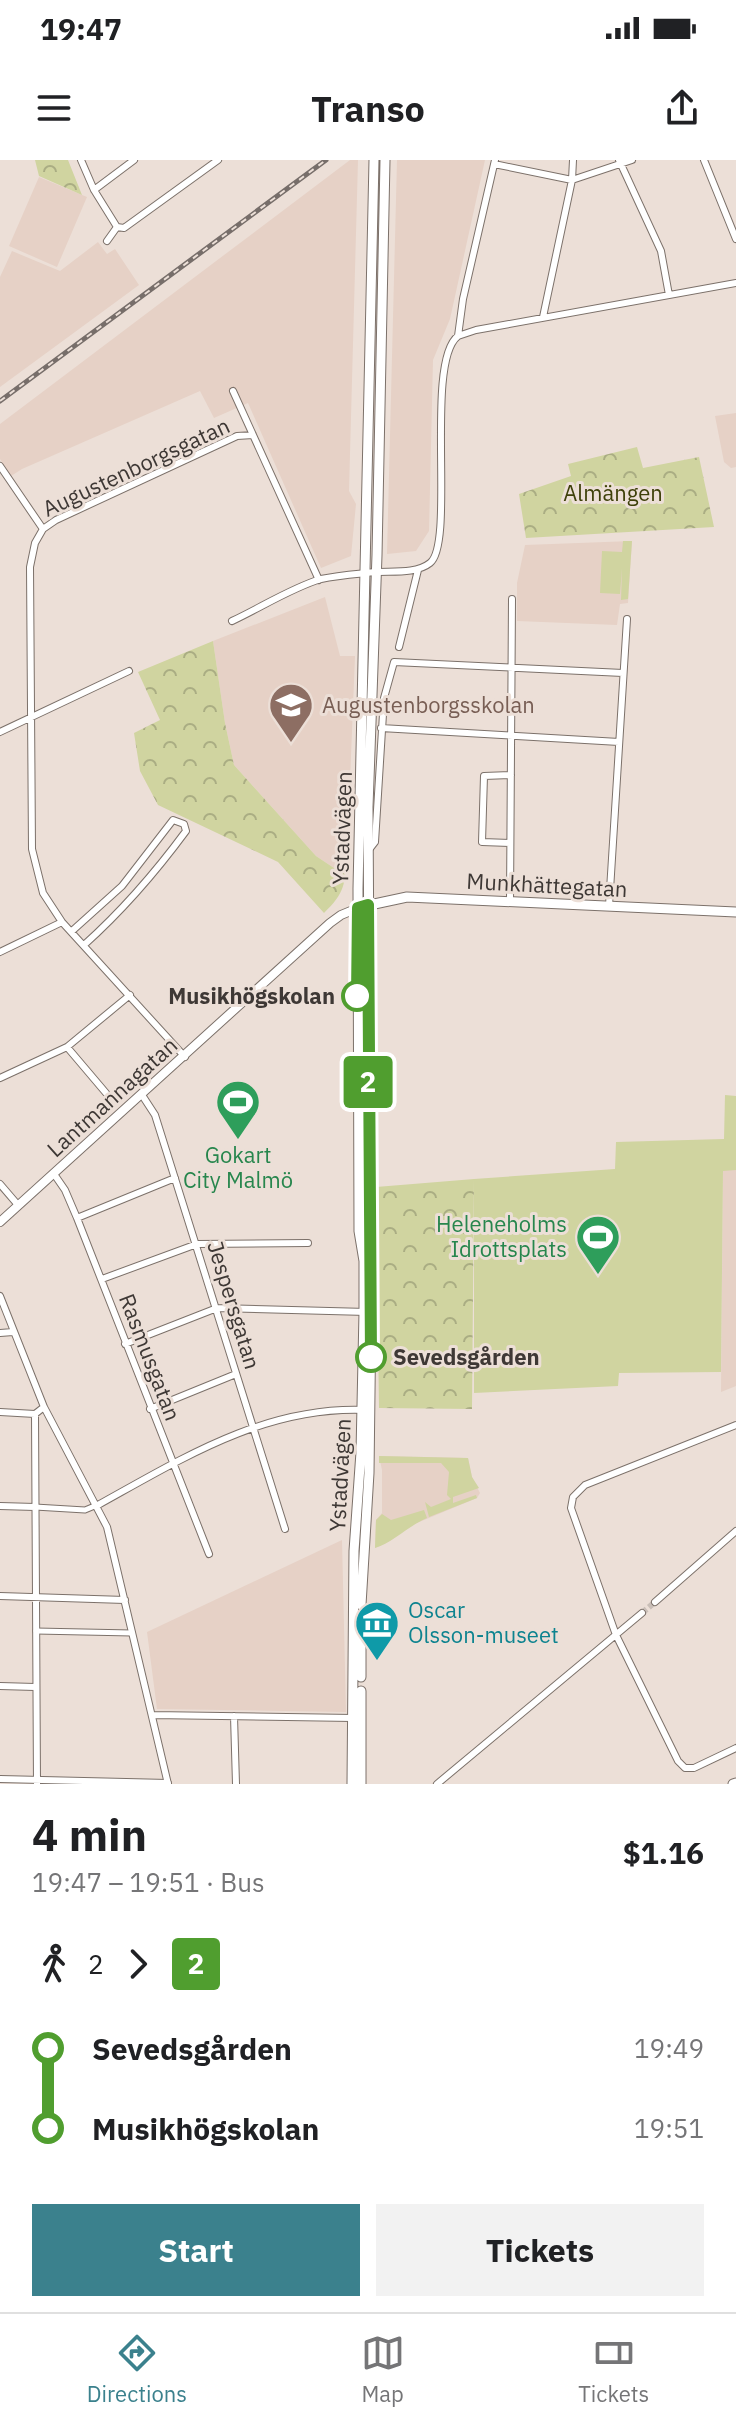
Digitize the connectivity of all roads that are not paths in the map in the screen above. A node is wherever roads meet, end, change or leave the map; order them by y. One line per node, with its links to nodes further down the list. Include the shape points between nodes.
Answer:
1 (81, 160): 12 (street)
2 (134, 160): 12 (street)
3 (218, 160): 13 (street, via 124,228)
4 (374, 160): 25 (main road, Ystadvägen)
5 (385, 160): 25 (main road, Ystadvägen)
6 (573, 160): 11 (street)
7 (632, 160): 10 (street)
8 (704, 160): 14 (street)
9 (494, 162): 11 (street); 19 (street)
10 (620, 162): 11 (street); 17 (street, via 661,251)
11 (572, 180): 18 (street)
12 (94, 190): 13 (street)
13 (117, 227): 15 (street)
14 (736, 239)
15 (107, 241)
16 (736, 283): 17 (street)
17 (669, 295): 18 (street)
18 (543, 317): 19 (street)
19 (458, 336): 24 (street, via 449,345 444,371 436,556)
20 (233, 391): 21 (street, Augustenborgsgatan)
21 (253, 435): 23 (street, Augustenborgsgatan, via 237,436); 26 (street, Augustenborgsgatan)
22 (0, 466): 23 (street)
23 (43, 529): 34 (street, Augustenborgsgatan, via 30,567)
24 (418, 570): 25 (street); 30 (street)
25 (371, 573): 26 (street); 41 (main road, Ystadvägen); 43 (main road, Ystadvägen)
26 (319, 580): 29 (street)
27 (512, 599): 31 (street)
28 (627, 619): 33 (street)
29 (232, 621)
30 (399, 647)
31 (512, 667): 33 (street); 35 (street, Ystadvägen, via 394,662); 37 (street)
32 (129, 671): 34 (street)
33 (623, 673): 38 (street)
34 (29, 718): 36 (street); 46 (street, Augustenborgsgatan, via 32,849 43,893)
35 (381, 728): 37 (street); 41 (street, Ystadvägen, via 375,842)
36 (0, 732)
37 (511, 735): 38 (street); 39 (street)
38 (619, 742): 44 (street)
39 (511, 775): 40 (street); 40 (street, via 484,776 482,842)
40 (510, 843): 42 (street)
41 (368, 851): 43 (main road, Ystadvägen)
42 (510, 901): 43 (main road, Munkhättegatan, via 407,897); 44 (main road, Munkhättegatan)
43 (363, 906): 52 (street, Lantmannagatan, via 330,923); 67 (main road, Ystadvägen)
44 (609, 906): 45 (main road, Munkhättegatan)
45 (736, 912)
46 (62, 922): 47 (street, Augustenborgsgatan); 49 (street)
47 (72, 931): 48 (street, Augustenborgsgatan); 48 (street, via 122,886 173,820 184,824 186,831 153,876)
48 (84, 945): 50 (street, Augustenborgsgatan)
49 (0, 952)
50 (130, 995): 51 (street); 52 (street, Augustenborgsgatan)
51 (67, 1047): 53 (street); 54 (street)
52 (185, 1057): 55 (street, Lantmannagatan)
53 (0, 1078)
54 (106, 1093)
55 (142, 1095): 56 (street, Lantmannagatan); 57 (street, Jespersgatan, via 155,1115)
56 (54, 1174): 59 (street, Lantmannagatan); 60 (street, Rasmusgatan)
57 (175, 1178): 60 (street); 63 (street, Jespersgatan)
58 (0, 1184): 59 (street)
59 (18, 1205): 61 (street, Lantmannagatan)
60 (77, 1218): 64 (street, Rasmusgatan)
61 (0, 1222)
62 (308, 1243): 63 (street)
63 (197, 1244): 64 (street); 66 (street, Jespersgatan)
64 (102, 1279): 70 (street, Rasmusgatan)
65 (0, 1296): 68 (street)
66 (217, 1308): 67 (street); 70 (street); 71 (street, Jespersgatan)
67 (367, 1312): 74 (main road, Ystadvägen)
68 (13, 1332): 69 (street); 72 (street)
69 (0, 1333)
70 (125, 1344): 73 (street, Rasmusgatan)
71 (236, 1374): 73 (street); 77 (street, Jespersgatan)
72 (44, 1407): 76 (street); 80 (street)
73 (150, 1409): 79 (street, Rasmusgatan)
74 (366, 1410): 77 (street, via 315,1412); 98 (main road, Ystadvägen, via 368,1498)
75 (0, 1412): 76 (street)
76 (35, 1414): 82 (street)
77 (255, 1425): 79 (street); 83 (street, Jespersgatan)
78 (736, 1425): 93 (street, via 585,1485 573,1497 573,1517)
79 (172, 1464): 80 (street); 85 (street, Rasmusgatan)
80 (98, 1505): 82 (street, via 85,1510); 88 (street)
81 (0, 1506): 82 (street)
82 (35, 1507): 87 (street)
83 (285, 1529)
84 (736, 1531): 89 (street)
85 (209, 1554)
86 (0, 1596): 87 (street)
87 (36, 1598): 88 (street); 91 (street)
88 (125, 1600): 92 (street)
89 (655, 1602)
90 (642, 1613): 93 (street)
91 (36, 1631): 92 (street); 95 (street)
92 (132, 1633): 96 (street)
93 (616, 1635): 99 (street, via 681,1765 694,1768); 106 (street)
94 (0, 1686): 95 (street)
95 (35, 1687): 101 (street)
96 (152, 1715): 97 (street); 102 (street)
97 (234, 1716): 98 (street); 103 (street)
98 (357, 1718): 104 (main road, Ystadvägen); 105 (main road, Ystadvägen)
99 (736, 1748)
100 (0, 1779): 101 (street)
101 (38, 1782): 102 (street)
102 (168, 1783)
103 (236, 1784)
104 (352, 1784)
105 (361, 1784)
106 (437, 1784)

